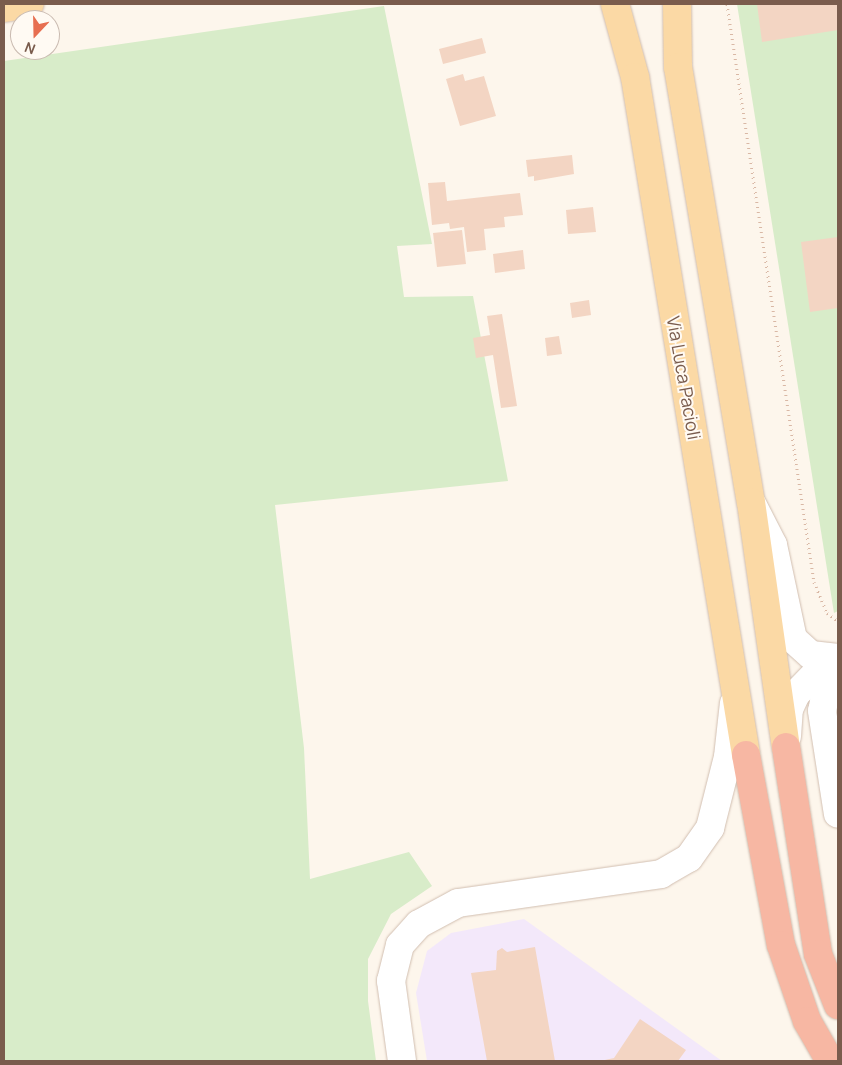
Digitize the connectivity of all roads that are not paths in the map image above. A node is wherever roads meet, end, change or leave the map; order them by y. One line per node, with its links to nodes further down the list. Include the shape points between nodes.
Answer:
1 (30, 4): 4 (main road)
2 (615, 4): 9 (main road, Via Luca Pacioli, via 635,77)
3 (677, 4): 5 (main road, via 679,77)
4 (4, 8)
5 (751, 502): 6 (street, via 774,545 793,639 812,655); 10 (main road)
6 (838, 658)
7 (838, 663): 10 (street, via 819,670 796,694 789,709)
8 (838, 669): 12 (street, via 827,686 822,711)
9 (736, 684): 11 (main road, Via Luca Pacioli); 14 (street, via 728,757 710,828 689,858 661,874 458,903 419,924 400,945 391,981)
10 (786, 747): 13 (highway, via 818,954)
11 (746, 755): 15 (highway, via 781,945 807,1021)
12 (838, 814)
13 (838, 1005)
14 (402, 1061)
15 (830, 1061)

